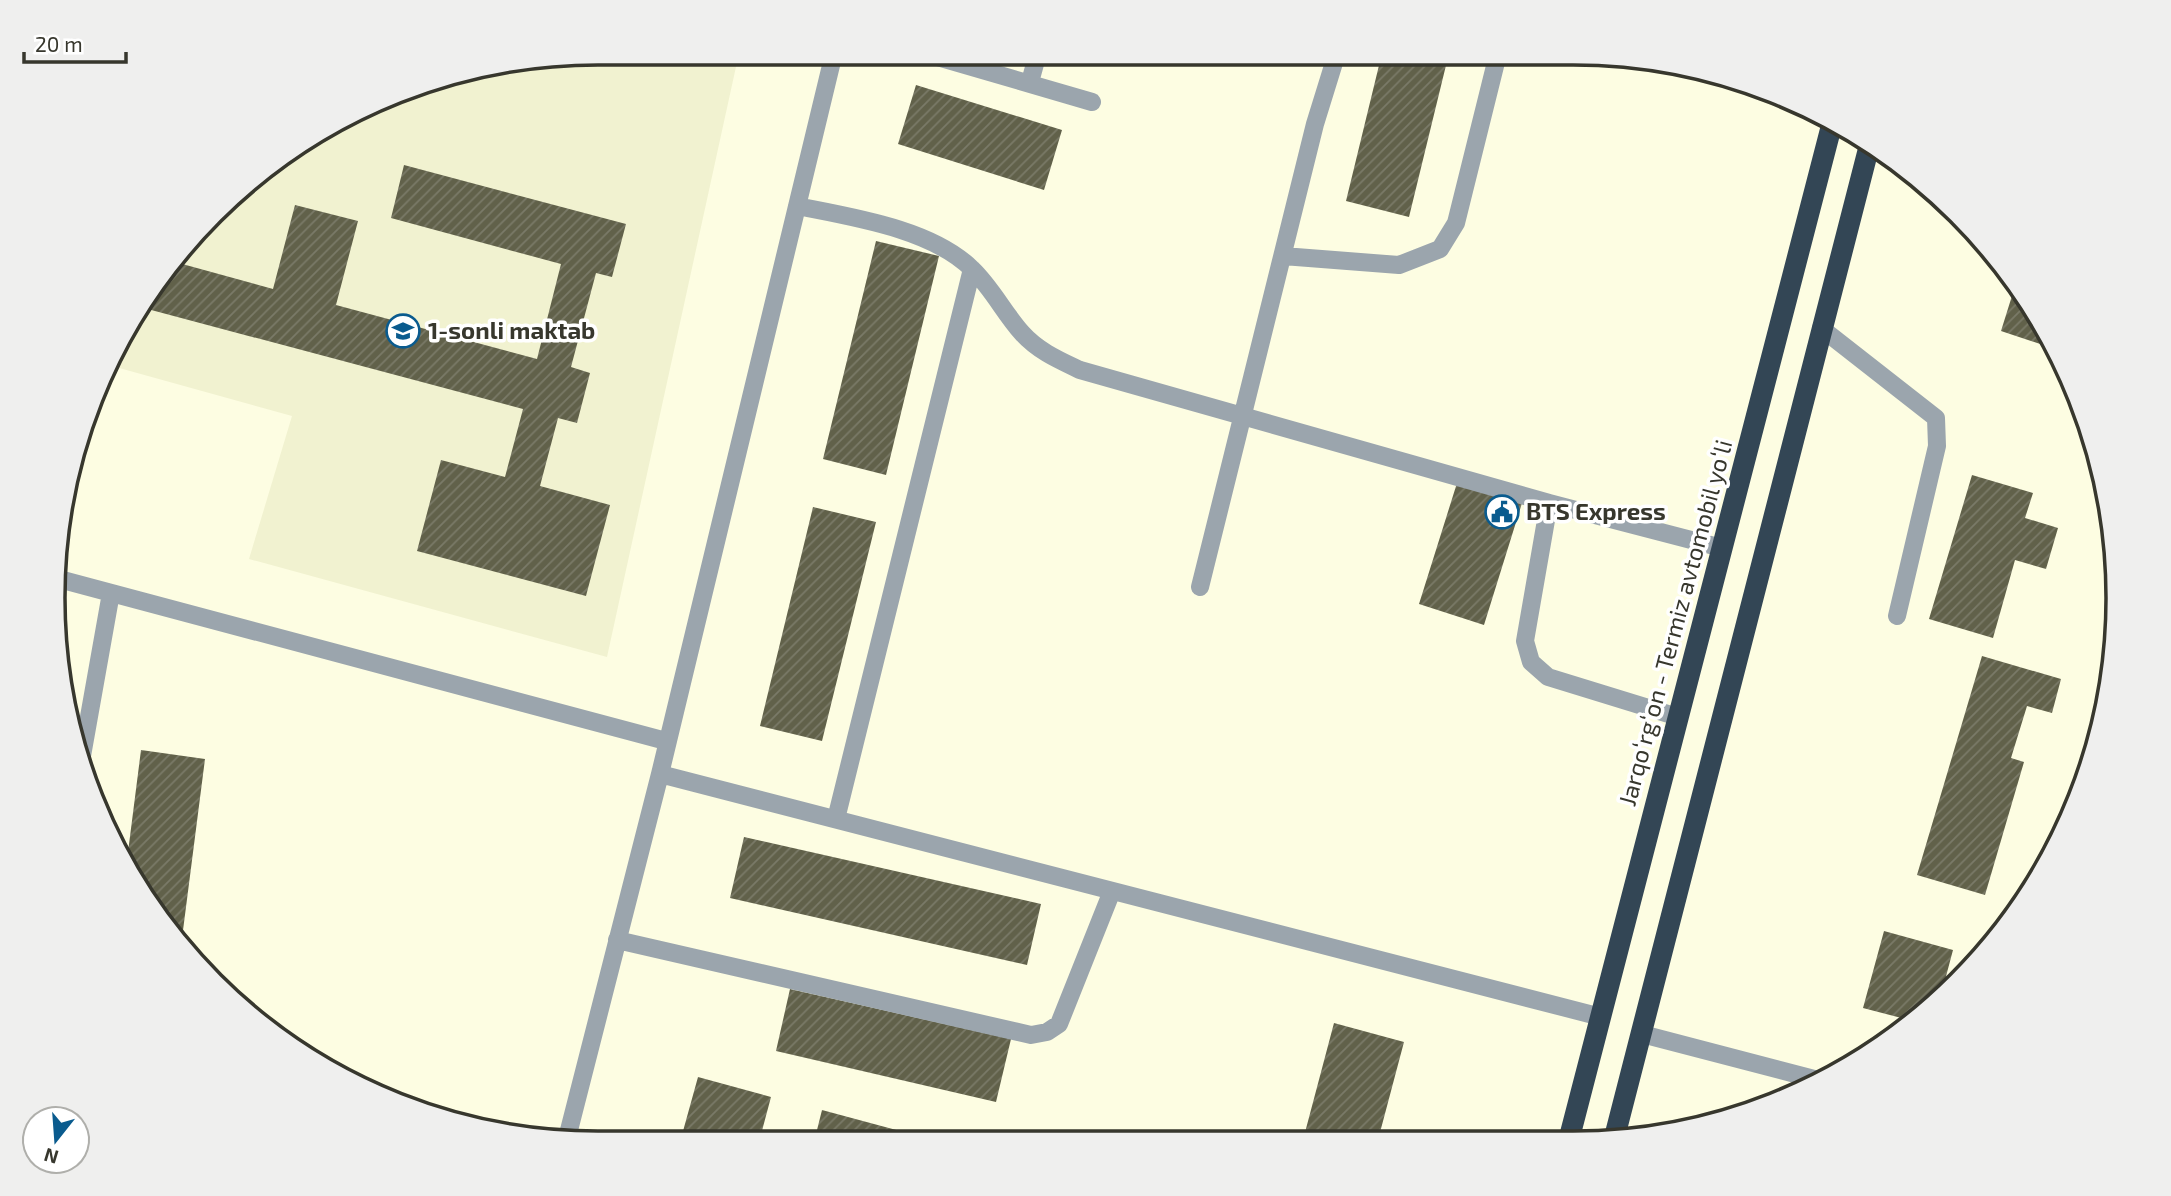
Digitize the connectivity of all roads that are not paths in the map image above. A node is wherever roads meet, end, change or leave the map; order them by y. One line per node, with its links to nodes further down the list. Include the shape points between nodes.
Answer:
1 (831, 65): 10 (street)
2 (968, 65): 6 (street)
3 (1035, 65): 6 (street)
4 (1333, 65): 11 (street)
5 (1496, 65): 11 (street, via 1456,223 1440,249 1399,265)
6 (1030, 82): 7 (street)
7 (1092, 102)
8 (1830, 131): 16 (highway, Jarqoʻrgʻon - Termiz avtomobil yoʻli)
9 (1867, 154): 13 (highway)
10 (797, 206): 12 (street, via 874,222 947,249); 23 (street)
11 (1283, 256): 14 (street)
12 (972, 269): 14 (street, via 1022,334 1046,354 1080,370); 25 (street)
13 (1821, 328): 20 (street, via 1936,418 1937,446); 29 (highway)
14 (1243, 415): 15 (street); 18 (street)
15 (1549, 503): 16 (street); 21 (street, via 1525,641 1531,662 1548,677)
16 (1722, 548): 21 (highway, Jarqoʻrgʻon - Termiz avtomobil yoʻli)
17 (65, 581): 19 (street)
18 (1200, 587)
19 (111, 593): 22 (street); 23 (street)
20 (1898, 616)
21 (1678, 717): 28 (highway, Jarqoʻrgʻon - Termiz avtomobil yoʻli)
22 (85, 741)
23 (666, 741): 24 (street)
24 (660, 774): 25 (street); 27 (street)
25 (836, 819): 26 (street)
26 (1112, 891): 27 (street, via 1059,1024 1031,1035); 28 (street)
27 (617, 940): 32 (street)
28 (1601, 1017): 33 (highway, Jarqoʻrgʻon - Termiz avtomobil yoʻli)
29 (1642, 1034): 30 (street); 31 (highway)
30 (1807, 1077)
31 (1617, 1129)
32 (569, 1130)
33 (1571, 1131)

